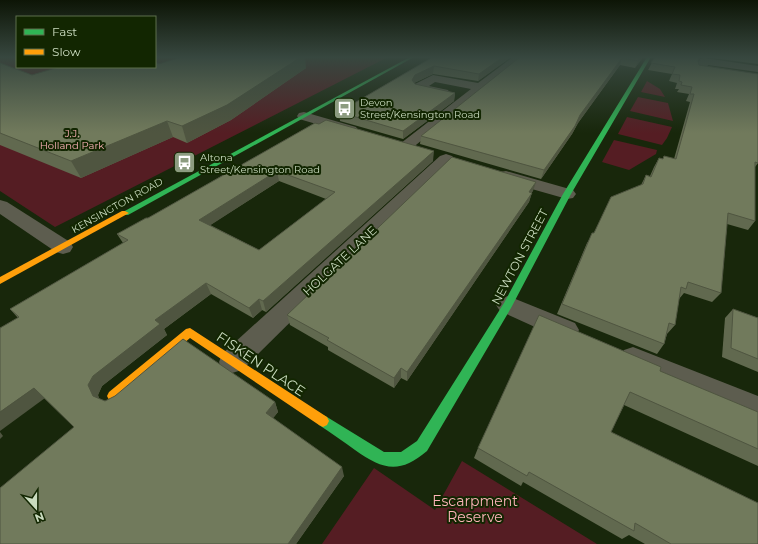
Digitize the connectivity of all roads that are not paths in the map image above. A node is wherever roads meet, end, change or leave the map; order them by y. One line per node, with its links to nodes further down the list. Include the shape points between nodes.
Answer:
1 (366, 82): 8 (street, KENSINGTON ROAD)
2 (426, 82): 7 (street, via 419,87)
3 (454, 82): 6 (street)
4 (487, 82): 6 (street)
5 (638, 82): 11 (street, NEWTON STREET)
6 (480, 88): 7 (street)
7 (466, 98): 16 (street, HOLGATE LANE, via 399,144 442,157)
8 (304, 116): 9 (street); 13 (street, KENSINGTON ROAD)
9 (363, 133)
10 (492, 172): 11 (street)
11 (567, 194): 15 (street, NEWTON STREET)
12 (0, 206): 13 (street)
13 (63, 247): 14 (street, KENSINGTON ROAD)
14 (0, 281)
15 (508, 305): 18 (street); 19 (street, NEWTON STREET, via 427,440 419,450)
16 (232, 362): 17 (street, FISKEN PLACE, via 190,332); 19 (street, FISKEN PLACE, via 377,457 389,461)
17 (113, 396)
18 (758, 410)
19 (404, 460)

